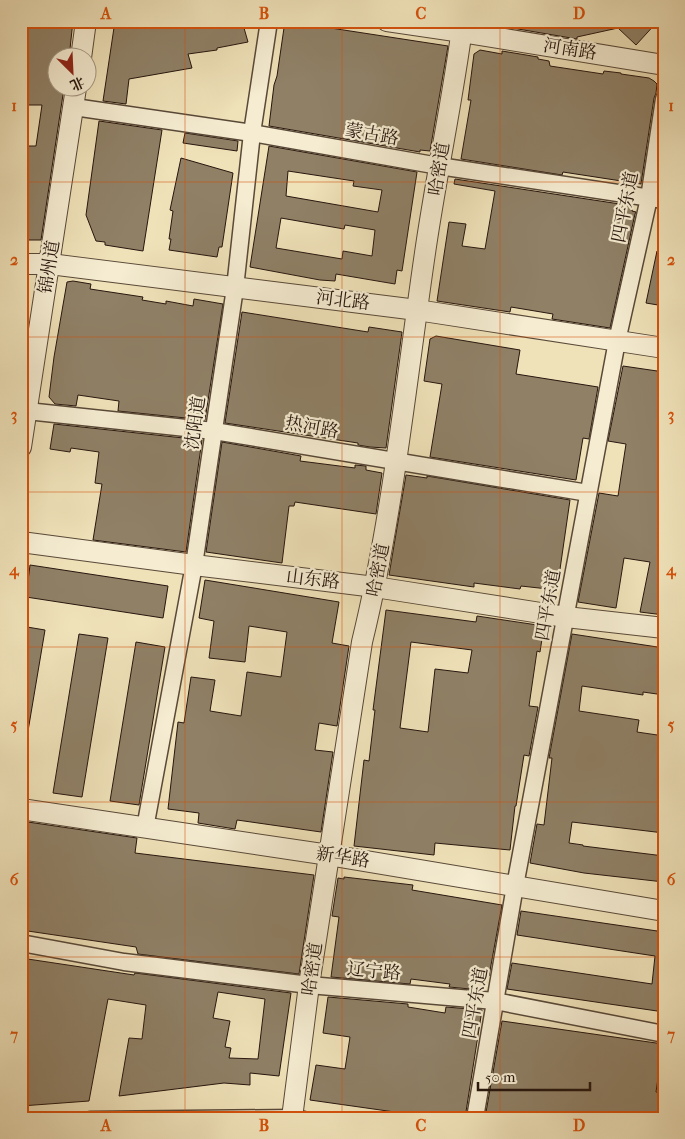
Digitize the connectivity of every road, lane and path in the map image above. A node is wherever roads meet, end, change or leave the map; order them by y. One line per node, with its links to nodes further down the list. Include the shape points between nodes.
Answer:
1 (86, 21): 5 (street)
2 (269, 21): 10 (street, 沈阳道)
3 (387, 21): 4 (street, 河南路)
4 (463, 26): 6 (street, 河南路); 11 (street, 哈密道)
5 (82, 48)
6 (664, 65)
7 (75, 98): 14 (street, 锦州道)
8 (80, 98): 10 (street, 蒙古路)
9 (664, 99): 12 (street, 四平东道)
10 (252, 133): 11 (street, 蒙古路); 15 (street, 沈阳道)
11 (439, 166): 12 (street, 蒙古路); 16 (street, 哈密道)
12 (656, 199): 17 (street, 四平东道)
13 (21, 264): 14 (street, 河北路)
14 (50, 264): 15 (street, 河北路); 19 (street, 锦州道)
15 (235, 288): 16 (street, 河北路); 20 (street, 沈阳道)
16 (417, 310): 17 (street, 河北路); 22 (street, 哈密道)
17 (617, 341): 18 (street, 河北路); 23 (street, 四平东道)
18 (664, 348)
19 (27, 411): 20 (street, 热河路); 21 (street, 锦州道)
20 (214, 431): 22 (street, 热河路); 25 (street, 沈阳道)
21 (21, 447)
22 (396, 462): 23 (street, 热河路); 26 (street, 哈密道)
23 (588, 493): 27 (street, 四平东道)
24 (21, 542): 25 (street, 山东路)
25 (194, 565): 26 (street, 山东路); 30 (street, 沈阳道)
26 (376, 586): 27 (street, 山东路); 31 (street, 哈密道, via 362,642)
27 (566, 616): 28 (street, 山东路); 32 (street, 四平东道)
28 (664, 628)
29 (21, 809): 30 (street, 新华路)
30 (145, 828): 31 (street, 新华路)
31 (329, 855): 32 (street, 新华路); 35 (street, 哈密道)
32 (515, 886): 33 (street, 新华路); 36 (street, 四平东道)
33 (664, 911)
34 (21, 942): 35 (street, 辽宁路, via 124,962)
35 (309, 985): 36 (street, 辽宁路); 38 (street, 哈密道)
36 (495, 1001): 37 (street, 辽宁路); 40 (street, 四平东道)
37 (664, 1034)
38 (296, 1117): 39 (street)
39 (90, 1118)
40 (476, 1118)

